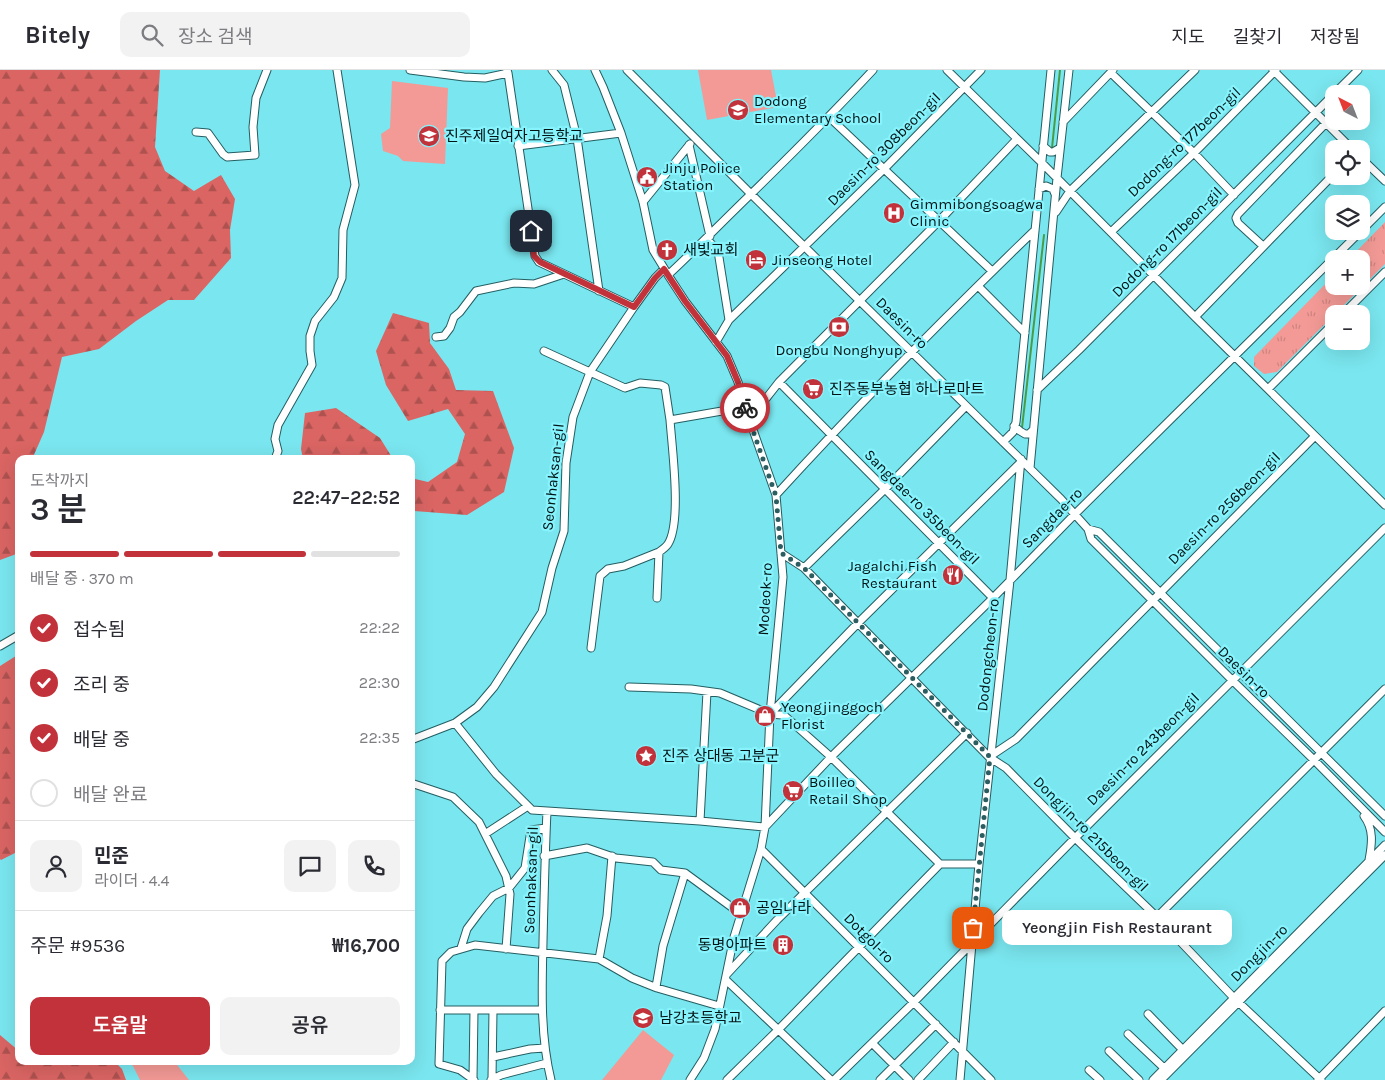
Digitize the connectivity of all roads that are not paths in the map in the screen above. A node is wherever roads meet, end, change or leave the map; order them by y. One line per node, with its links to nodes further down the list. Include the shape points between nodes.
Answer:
1 (267, 70): 27 (street, via 256,98 255,155 227,157 208,133)
2 (337, 70): 92 (street, via 356,185 343,230 342,278 334,297 315,321 310,336 312,365 278,425)
3 (410, 70): 15 (street, via 484,78)
4 (552, 70): 29 (street, via 564,85)
5 (595, 70): 28 (street, Modeok-ro)
6 (628, 70): 30 (street, Daesin-ro)
7 (873, 70): 22 (street)
8 (947, 70): 18 (street)
9 (981, 70): 18 (street, Daesin-ro 308beon-gil)
10 (1052, 70): 35 (street)
11 (1068, 70): 23 (street)
12 (1195, 70): 21 (street)
13 (1275, 70): 20 (street); 37 (street, Dodong-ro 177beon-gil)
14 (1358, 70): 17 (street, Dodong-ro 171beon-gil)
15 (509, 71): 34 (street)
16 (1112, 71): 21 (street); 23 (street)
17 (1343, 85)
18 (964, 87): 31 (street); 40 (street, Daesin-ro 308beon-gil)
19 (1325, 103): 20 (street, Dodong-ro 171beon-gil)
20 (1316, 112): 24 (street); 48 (street, Dodong-ro 171beon-gil)
21 (1152, 113): 37 (street); 45 (street)
22 (828, 117): 40 (street); 46 (street)
23 (1063, 122): 36 (street)
24 (1325, 122)
25 (1325, 124): 58 (street, via 1236,218)
26 (1333, 130): 32 (street)
27 (196, 132)
28 (621, 133): 29 (street); 49 (street, Modeok-ro)
29 (577, 138): 34 (street); 66 (street)
30 (695, 138): 33 (street); 46 (street, Daesin-ro)
31 (1017, 139): 38 (street); 52 (street)
32 (1343, 140)
33 (689, 145): 49 (street); 56 (street)
34 (518, 146): 63 (street, via 534,256)
35 (1043, 146): 36 (street, via 1050,152); 38 (street)
36 (1060, 148): 41 (street)
37 (1194, 153): 48 (street); 55 (street, Dodong-ro 177beon-gil)
38 (1042, 162): 41 (street); 44 (street)
39 (1370, 167): 42 (street)
40 (884, 169): 52 (street); 59 (street, Daesin-ro 308beon-gil)
41 (1057, 178): 45 (street); 47 (street)
42 (1385, 181)
43 (1325, 183): 58 (street)
44 (1039, 189): 47 (street, via 1046,186); 54 (street)
45 (1070, 191): 51 (street); 55 (street)
46 (751, 194): 56 (street); 59 (street, Daesin-ro)
47 (1056, 194): 82 (street)
48 (1234, 195): 64 (street, Dodong-ro 171beon-gil)
49 (642, 202): 61 (street, Modeok-ro, via 653,250)
50 (1385, 207): 53 (street, Sangdae-ro)
51 (1056, 212)
52 (938, 221): 60 (street); 67 (street)
53 (1370, 222)
54 (1035, 230): 60 (street); 72 (street)
55 (1111, 232): 64 (street)
56 (708, 238): 61 (street); 71 (street, via 718,251)
57 (1352, 240): 78 (street, Sangdae-ro)
58 (1263, 246): 70 (street)
59 (806, 247): 67 (street, Daesin-ro); 71 (street, Daesin-ro 308beon-gil)
60 (992, 271): 65 (street)
61 (666, 272): 69 (street, Seonhaksan-gil, via 655,278); 75 (street, Modeok-ro)
62 (1385, 272): 68 (street)
63 (564, 274): 66 (street); 74 (street, via 534,284 514,283 476,291 454,317 444,336)
64 (1154, 274): 70 (street); 82 (street, Dodong-ro 171beon-gil)
65 (978, 286): 72 (street); 77 (street)
66 (599, 290): 69 (street)
67 (859, 300): 77 (street, Daesin-ro); 80 (street)
68 (1352, 305)
69 (634, 307): 79 (street, Seonhaksan-gil)
70 (1195, 317): 78 (street)
71 (729, 320): 75 (street, Daesin-ro 308beon-gil)
72 (1025, 333): 87 (street)
73 (1325, 333): 81 (street)
74 (436, 337)
75 (716, 342): 84 (street, Modeok-ro, via 727,356)
76 (544, 351): 79 (street)
77 (912, 352): 83 (street, Daesin-ro); 89 (street)
78 (1235, 356): 81 (street); 98 (street, Sangdae-ro)
79 (590, 372): 86 (street, via 625,388 640,383 661,385 665,388); 121 (street, Seonhaksan-gil, via 573,417 566,462 564,531 542,612 494,687 477,707)
80 (779, 382): 85 (street); 89 (street, Sangdae-ro 35beon-gil)
81 (1268, 389): 90 (street)
82 (1037, 390): 88 (street)
83 (966, 406): 91 (street, Daesin-ro); 95 (street)
84 (745, 407): 85 (street, Modeok-ro); 86 (street)
85 (750, 418): 96 (street, Modeok-ro)
86 (670, 420): 102 (street, via 674,528 668,544)
87 (1014, 426): 88 (street, via 1025,434); 91 (street)
88 (1033, 430): 94 (street)
89 (831, 435): 95 (street, Sangdae-ro 35beon-gil); 96 (street)
90 (1315, 436): 97 (street); 106 (street, Daesin-ro 256beon-gil)
91 (1003, 442): 93 (street, Daesin-ro)
92 (276, 455)
93 (1021, 461): 94 (street, Daesin-ro); 101 (street); 105 (street, Dodongcheon-ro)
94 (1030, 468): 98 (street, Daesin-ro)
95 (885, 488): 101 (street, Sangdae-ro 35beon-gil); 104 (street)
96 (776, 496): 103 (street, Modeok-ro)
97 (1385, 505)
98 (1075, 514): 100 (street, Daesin-ro); 105 (street, Sangdae-ro)
99 (1385, 528): 114 (street, Daesin-ro 243beon-gil)
100 (1088, 529): 106 (street, Daesin-ro, via 1099,532); 109 (street, Daesin-ro, via 1092,539)
101 (939, 543): 108 (street, Sangdae-ro 35beon-gil); 110 (street)
102 (659, 552): 107 (street); 113 (street, via 608,569 600,576)
103 (781, 553): 104 (street, Dongjin-ro 215beon-gil); 120 (street, Modeok-ro, via 782,577)
104 (804, 568): 110 (street, Dongjin-ro 215beon-gil)
105 (1010, 580): 108 (street, Sangdae-ro); 126 (street, Dodongcheon-ro)
106 (1160, 592): 109 (street, Daesin-ro 256beon-gil); 114 (street, Daesin-ro)
107 (657, 598)
108 (993, 598): 115 (street, Sangdae-ro)
109 (1152, 600): 116 (street, Daesin-ro); 126 (street, Daesin-ro 256beon-gil, via 1016,739)
110 (858, 623): 115 (street, Dongjin-ro 215beon-gil); 120 (street)
111 (15, 637): 112 (street)
112 (0, 646)
113 (591, 648)
114 (1241, 672): 116 (street, Daesin-ro 243beon-gil); 124 (street, Daesin-ro)
115 (912, 677): 122 (street, Dongjin-ro 215beon-gil); 125 (street, Sangdae-ro)
116 (1232, 680): 127 (street, Daesin-ro); 141 (street, Daesin-ro 243beon-gil)
117 (629, 687): 119 (street)
118 (1385, 689): 124 (street)
119 (707, 692): 120 (street, via 720,693); 136 (street)
120 (770, 714): 125 (street, via 786,717); 137 (street, Modeok-ro)
121 (455, 723): 123 (street); 130 (street, Seonhaksan-gil, via 496,774)
122 (967, 733): 126 (street, Dongjin-ro 215beon-gil); 134 (street)
123 (415, 738)
124 (1322, 752): 127 (street); 129 (street, Daesin-ro)
125 (831, 757): 134 (street); 137 (street, Sangdae-ro)
126 (990, 757): 141 (street, Dongjin-ro 215beon-gil, via 1006,768); 150 (street, Dodongcheon-ro)
127 (1314, 760): 131 (street, Daesin-ro); 155 (street)
128 (415, 785): 140 (street, via 453,797 479,822)
129 (1374, 805): 132 (street); 135 (street, Daesin-ro)
130 (528, 806): 133 (street, Seonhaksan-gil, via 532,810); 140 (street)
131 (1360, 806): 139 (street, Daesin-ro); 147 (street, via 1372,832)
132 (1385, 810)
133 (547, 811): 136 (street); 138 (street, Seonhaksan-gil)
134 (887, 811): 149 (street); 153 (street)
135 (1385, 816)
136 (700, 821): 137 (street)
137 (765, 827): 143 (street, Modeok-ro)
138 (546, 828): 145 (street, Seonhaksan-gil); 152 (street, via 531,830 525,868)
139 (1385, 832)
140 (485, 834): 152 (street)
141 (1074, 838): 155 (street, Dongjin-ro 215beon-gil); 156 (street)
142 (1385, 845): 147 (street, Dongjin-ro)
143 (761, 849): 153 (street, Dotgol-ro); 154 (street, Modeok-ro)
144 (1385, 855): 147 (street, Dongjin-ro)
145 (544, 856): 146 (street, via 587,848); 160 (street, Seonhaksan-gil)
146 (612, 856): 151 (street, via 653,862 662,870); 161 (street)
147 (1372, 863): 148 (street); 164 (street, Dongjin-ro)
148 (1385, 863)
149 (940, 864): 150 (street); 157 (street)
150 (979, 864): 156 (street, Dodongcheon-ro)
151 (685, 873): 154 (street); 163 (street, via 663,946)
152 (509, 888): 158 (street, via 493,896 479,913); 159 (street)
153 (805, 893): 157 (street, Dotgol-ro); 162 (street, Modeok-ro)
154 (741, 914): 162 (street, Modeok-ro)
155 (1157, 918): 164 (street, Dongjin-ro 215beon-gil)
156 (971, 944): 165 (street); 180 (street, Dodongcheon-ro)
157 (859, 947): 165 (street, Dotgol-ro); 174 (street)
158 (460, 948): 159 (street); 167 (street, via 450,952 442,961)
159 (506, 949): 160 (street)
160 (542, 952): 161 (street); 170 (street, Seonhaksan-gil)
161 (599, 960): 163 (street)
162 (726, 977): 166 (street, Modeok-ro); 174 (street)
163 (656, 987): 166 (street)
164 (1237, 1000): 179 (street, Dongjin-ro); 201 (street, Dongjin-ro); 202 (street, Dongjin-ro 215beon-gil)
165 (914, 1002): 173 (street, Dotgol-ro); 177 (street)
166 (720, 1006): 190 (street, Modeok-ro, via 708,1049)
167 (440, 1010): 168 (street); 187 (street, via 439,1064 460,1070)
168 (474, 1010): 169 (street); 187 (street)
169 (493, 1010): 170 (street); 182 (street)
170 (542, 1010): 178 (street, Seonhaksan-gil)
171 (1385, 1011): 202 (street)
172 (1148, 1014): 179 (street)
173 (936, 1024): 176 (street, Dotgol-ro); 184 (street)
174 (778, 1030): 191 (street); 192 (street)
175 (1128, 1034): 185 (street)
176 (954, 1042): 180 (street, Dotgol-ro); 195 (street)
177 (872, 1043): 184 (street); 192 (street)
178 (545, 1048): 182 (street); 183 (street, Seonhaksan-gil)
179 (1183, 1050): 185 (street, Dongjin-ro)
180 (963, 1051): 196 (street, Dodongcheon-ro); 197 (street, Dotgol-ro)
181 (1109, 1051): 199 (street)
182 (493, 1057): 188 (street)
183 (547, 1063): 188 (street); 189 (street, Seonhaksan-gil)
184 (895, 1066): 193 (street); 194 (street)
185 (1164, 1068): 200 (street, Dongjin-ro)
186 (1090, 1070): 198 (street)
187 (474, 1080)
188 (492, 1080)
189 (551, 1080)
190 (690, 1080)
191 (727, 1080)
192 (832, 1080)
193 (880, 1080)
194 (909, 1080)
195 (918, 1080)
196 (960, 1080)
197 (991, 1080)
198 (1100, 1080)
199 (1139, 1080)
200 (1153, 1080)
201 (1162, 1080)
202 (1320, 1080)

